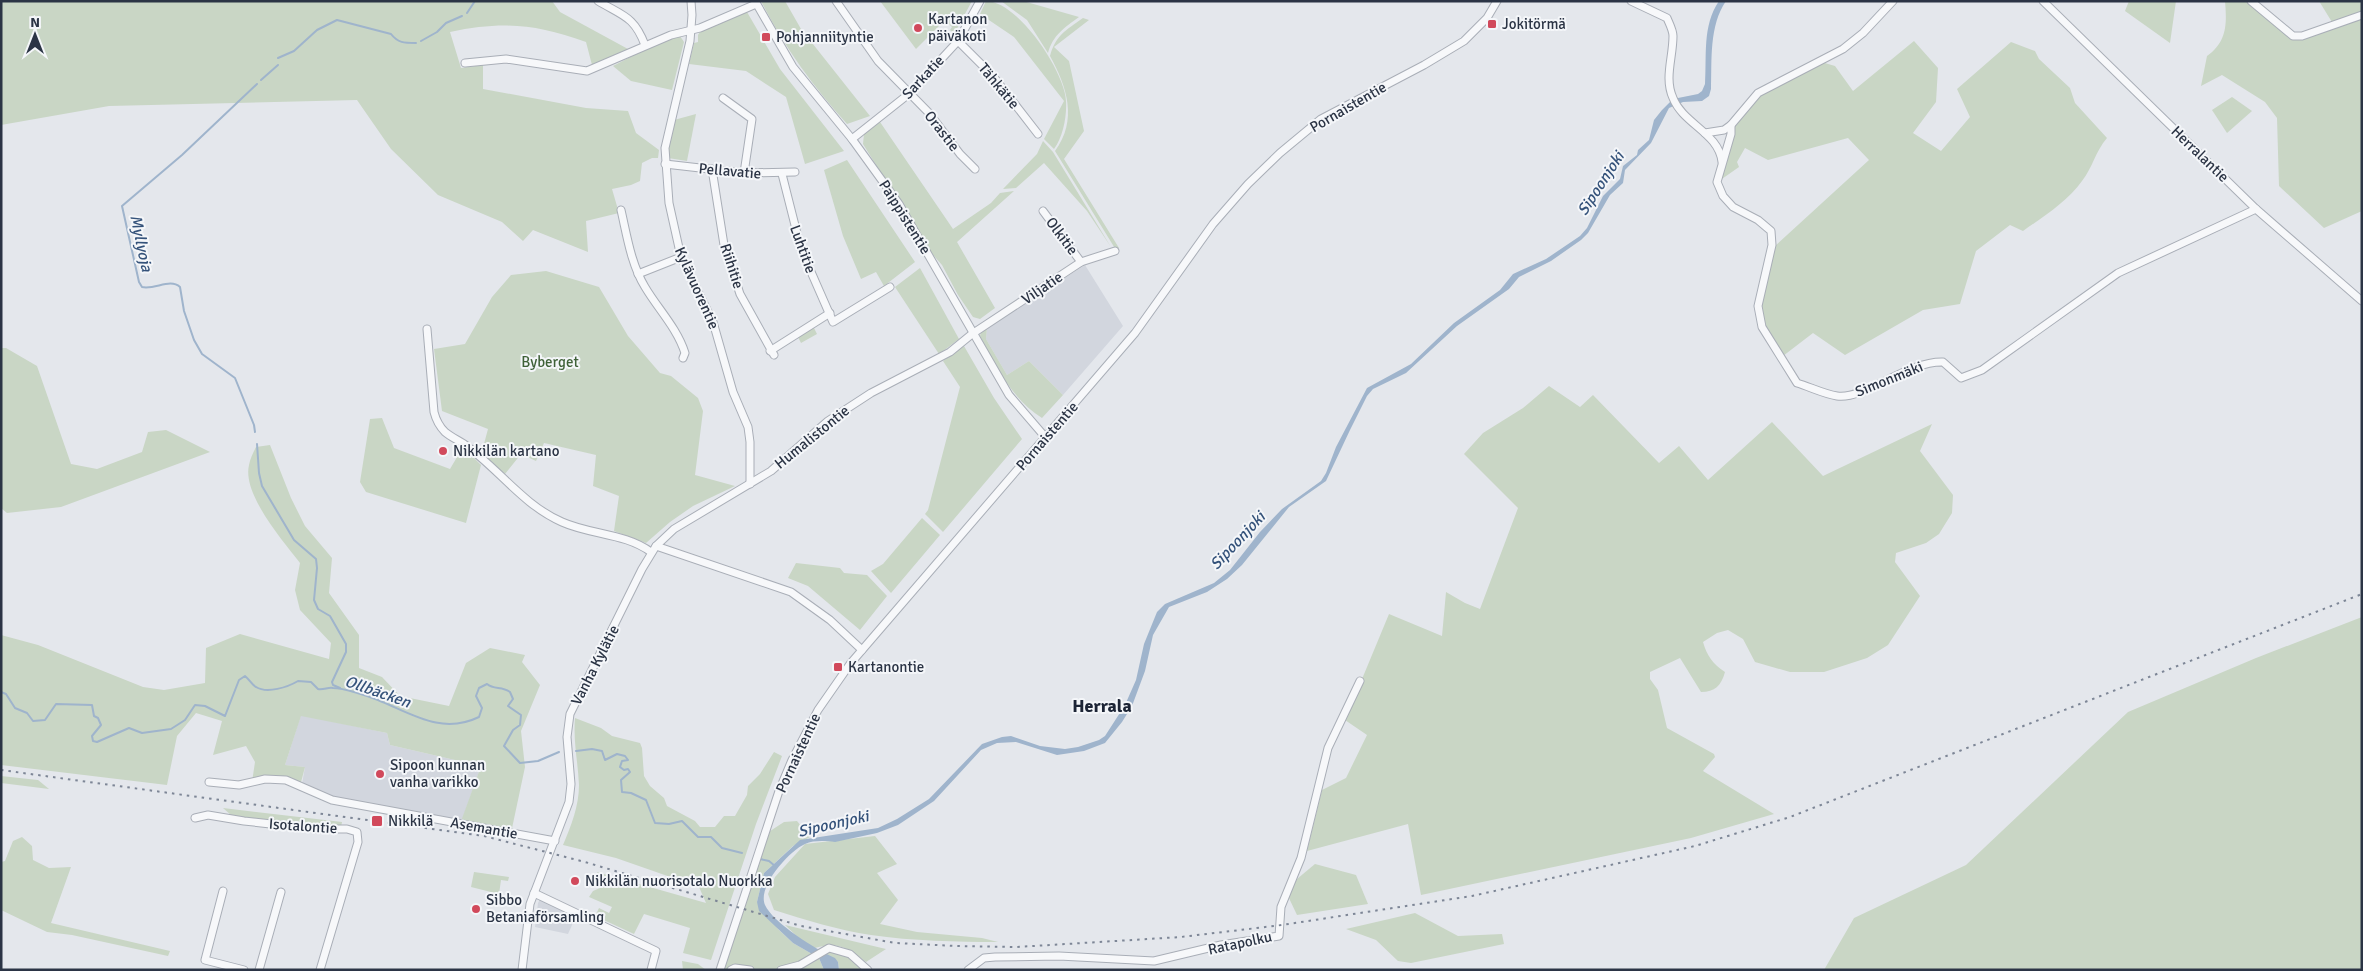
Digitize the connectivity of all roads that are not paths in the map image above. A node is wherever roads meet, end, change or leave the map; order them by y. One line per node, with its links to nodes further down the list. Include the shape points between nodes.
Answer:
1 (598, 1): 14 (street, via 630,20 639,29)
2 (691, 1): 12 (street, Kylävuorentie)
3 (836, 1): 16 (street, Orastie, via 878,61)
4 (980, 1): 13 (street, Sarkatie)
5 (1497, 1): 42 (street, Pornaistentie, via 1487,18 1464,41 1321,119 1280,153 1225,210 1135,333)
6 (1631, 1): 19 (street, via 1668,18 1673,35 1668,83 1673,99 1678,108)
7 (1893, 1): 18 (street, Simonmäki, via 1842,49 1758,93)
8 (2043, 1): 29 (street, Herralantie)
9 (2251, 1): 11 (street, via 2293,36 2302,36)
10 (756, 2): 12 (street, via 726,18); 21 (street, Paippistentie, via 816,98)
11 (2362, 15)
12 (690, 30): 14 (street); 22 (street, Kylävuorentie, via 670,118)
13 (958, 40): 16 (street, Sarkatie); 20 (street, Tähkätie, via 993,76)
14 (645, 46): 15 (street, via 587,71 506,58)
15 (465, 63)
16 (910, 93): 21 (street, Sarkatie); 24 (street, Orastie)
17 (722, 98): 27 (street, via 752,119)
18 (1732, 125): 19 (street, via 1724,130); 23 (street, Simonmäki)
19 (1705, 133): 23 (street, via 1717,147)
20 (1038, 134)
21 (852, 139): 40 (street, Paippistentie, via 899,204)
22 (665, 164): 25 (street, Pellavatie); 33 (street, Kylävuorentie, via 673,227)
23 (1722, 166): 29 (street, Simonmäki, via 1717,182 1723,196 1733,207 1771,231 1772,245 1758,306 1762,327 1797,383 1838,396 1855,394 1916,366 1936,362 1943,362 1961,378 1982,370 2118,273)
24 (975, 169)
25 (712, 170): 27 (street, Pellavatie); 38 (street, Riihitie, via 724,245 740,294 772,353)
26 (794, 172): 28 (street, Pellavatie)
27 (744, 173): 28 (street, Pellavatie)
28 (782, 174): 38 (street, Luhtitie, via 801,249)
29 (2256, 209): 37 (street, Herralantie)
30 (621, 210): 35 (street)
31 (1043, 211): 34 (street, Olkitie)
32 (1115, 251): 34 (street, Viljatie)
33 (681, 257): 35 (street); 43 (street, Kylävuorentie, via 713,322 733,392 748,427)
34 (1081, 262): 40 (street, Viljatie)
35 (638, 274): 41 (street, via 678,337 685,353)
36 (890, 286): 38 (street, Luhtitie, via 834,322)
37 (2362, 301)
38 (830, 314)
39 (427, 329): 44 (street, via 434,412 444,431 464,444 526,500 551,516 578,528 631,540)
40 (972, 334): 42 (street, Paippistentie, via 1009,395); 43 (street, Humalistontie, via 950,352 872,393 828,421)
41 (683, 358)
42 (1046, 438): 45 (street, Pornaistentie)
43 (750, 484): 44 (street, Humalistontie, via 686,520)
44 (654, 549): 45 (street, via 801,597); 49 (street, Vanha Kylätie, via 570,714 567,737 571,792)
45 (862, 650): 58 (street, Pornaistentie, via 818,710 792,760)
46 (1360, 681): 63 (street, Ratapolku, via 1328,748 1301,858 1281,907 1279,936 1221,945 1154,961 1059,956 995,957 984,958)
47 (209, 782): 49 (street, Asemantie, via 238,785 265,778 278,779 343,803)
48 (195, 818): 55 (street, Isotalontie, via 208,815 357,832 358,842)
49 (555, 841): 52 (street, Vanha Kylätie)
50 (223, 891): 53 (street, via 204,960)
51 (281, 892): 54 (street)
52 (534, 893): 56 (street, Vanha Kylätie); 57 (street, via 656,951)
53 (244, 970)
54 (258, 970)
55 (320, 970)
56 (522, 970)
57 (651, 970)
58 (720, 970)
59 (731, 970): 60 (street)
60 (750, 970)
61 (781, 970): 62 (street, via 800,965 829,948 842,950)
62 (868, 970)
63 (968, 970)

